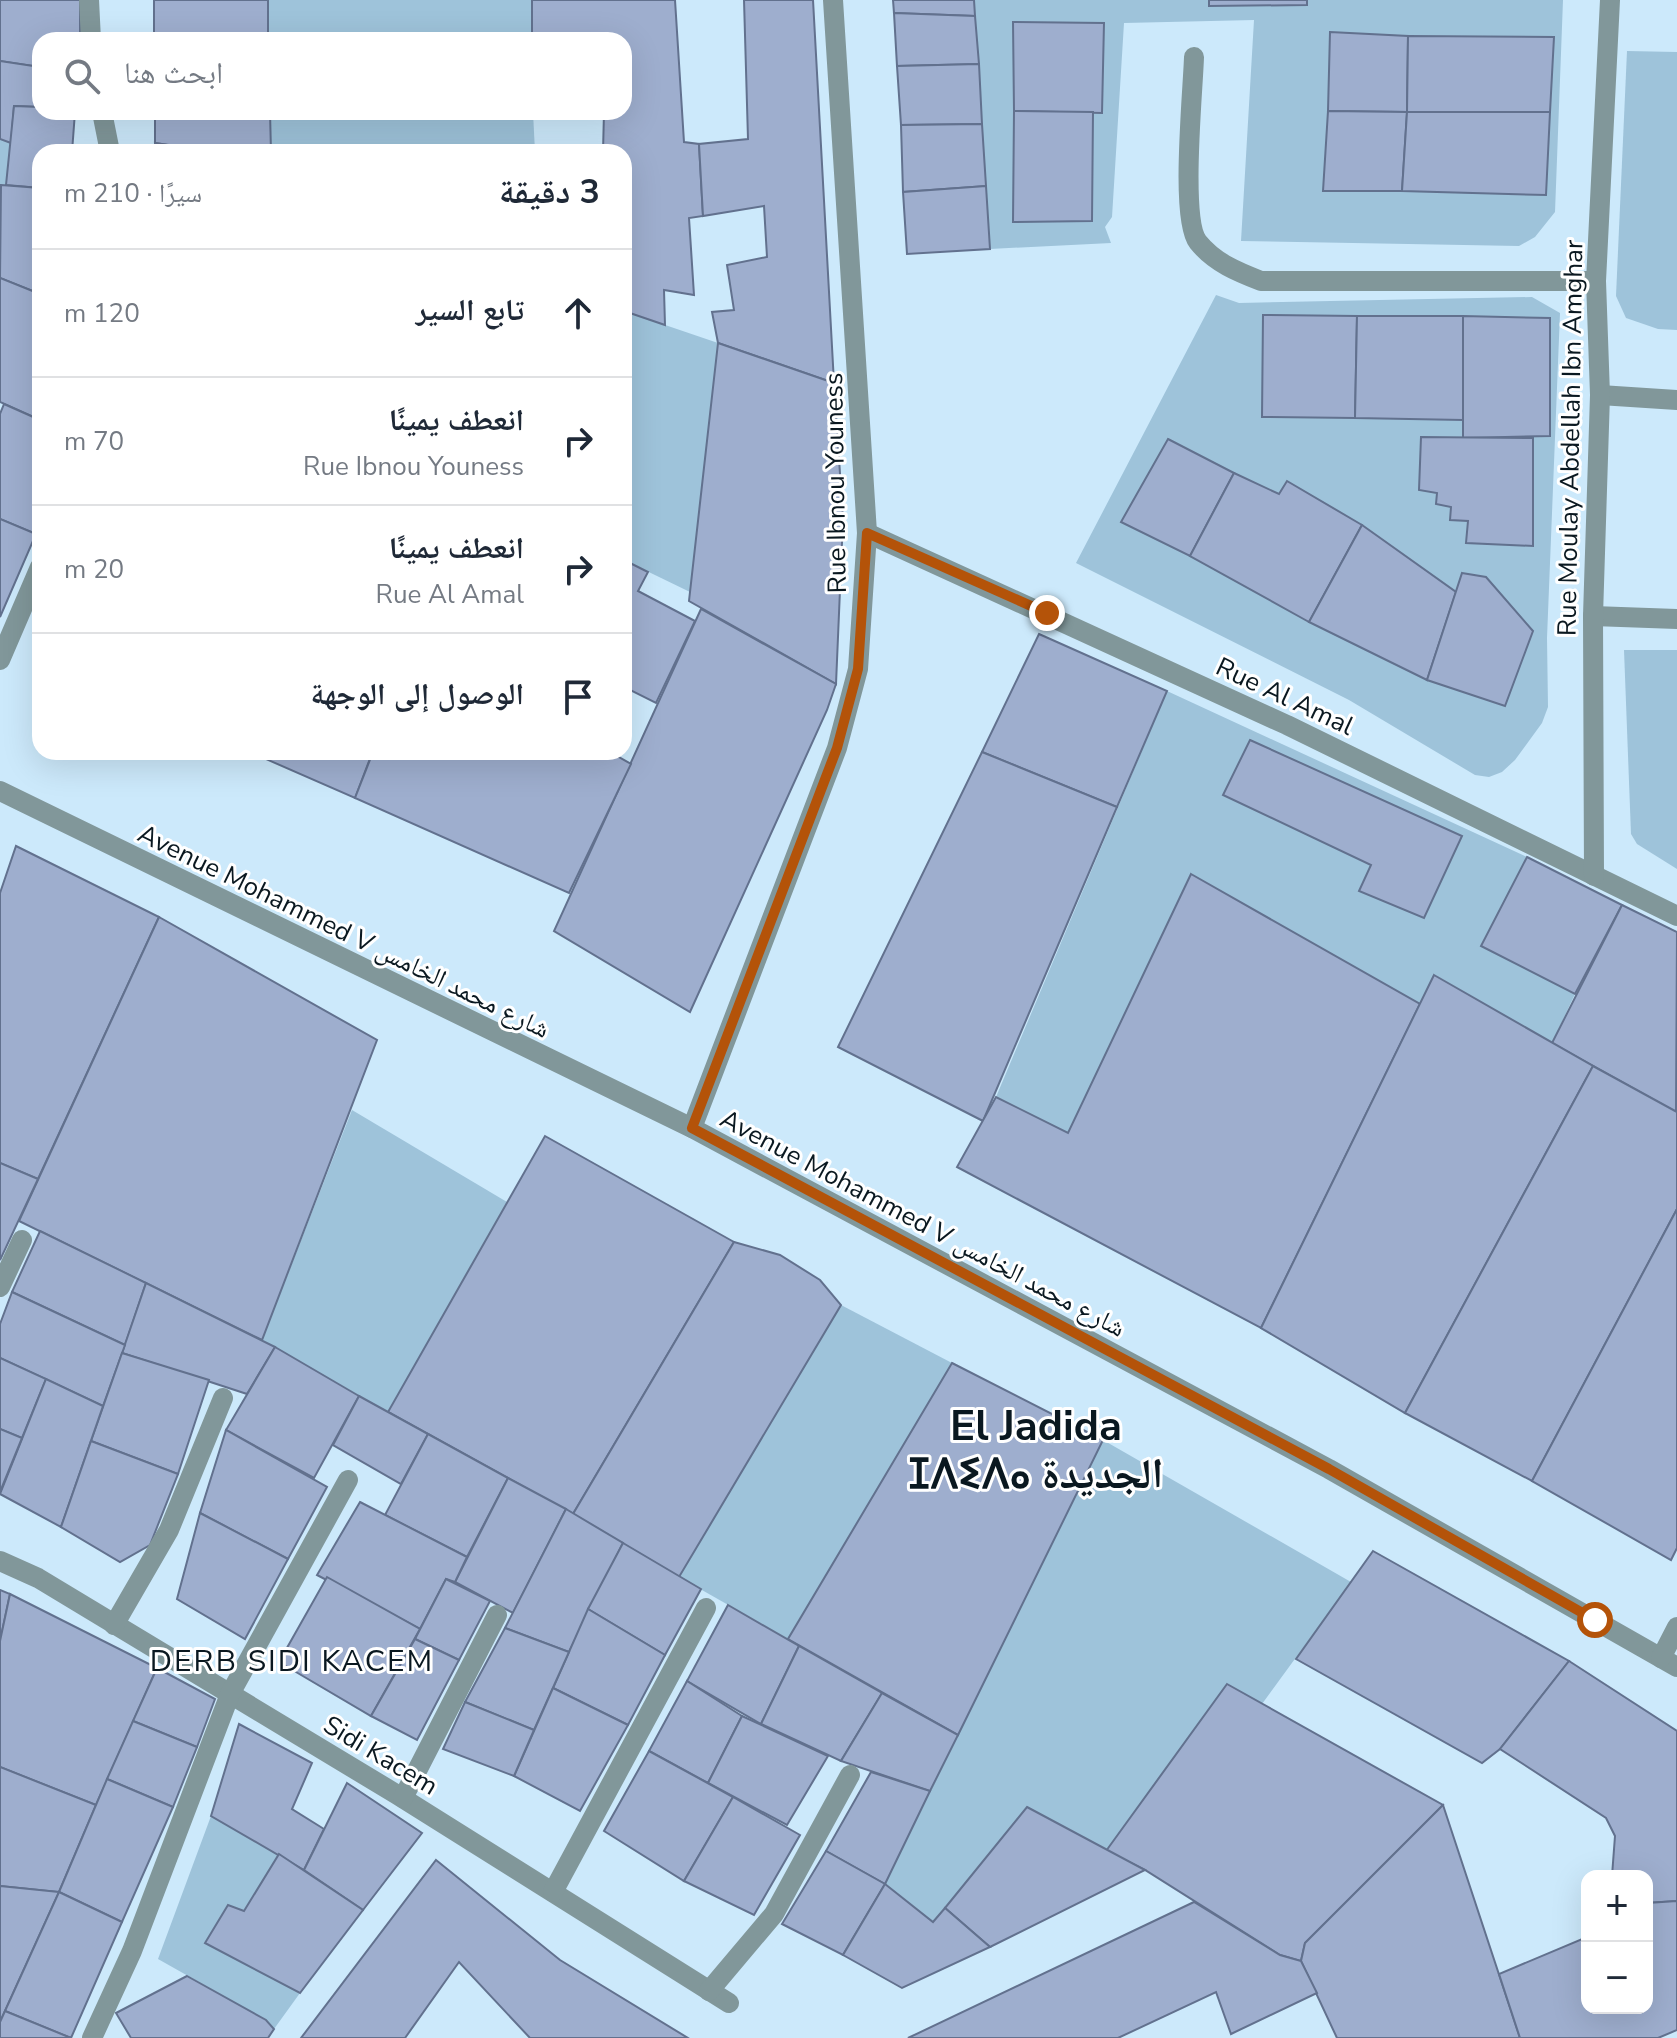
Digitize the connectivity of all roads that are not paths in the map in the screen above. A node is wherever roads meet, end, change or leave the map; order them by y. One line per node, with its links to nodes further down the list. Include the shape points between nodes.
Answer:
1 (89, 0): 4 (street)
2 (833, 0): 11 (street, Rue Ibnou Youness)
3 (1610, 0): 8 (street, Rue Moulay Abdellah Ibn Amghar)
4 (91, 32)
5 (1194, 57): 8 (street, via 1191,218 1196,240 1218,262 1261,281)
6 (104, 120): 7 (street)
7 (108, 144)
8 (1596, 281): 9 (street, Rue Moulay Abdellah Ibn Amghar)
9 (1600, 395): 10 (street); 13 (street, Rue Moulay Abdellah Ibn Amghar)
10 (1677, 400)
11 (867, 533): 17 (street, Rue Al Amal, via 1287,725); 19 (street, Rue Ibnou Youness, via 858,669 837,748)
12 (32, 586): 15 (street)
13 (1593, 616): 14 (street); 17 (street, Rue Moulay Abdellah Ibn Amghar)
14 (1677, 619)
15 (0, 660)
16 (0, 791): 19 (street, Avenue Mohammed V شارع محمد الخامس)
17 (1594, 876): 18 (street, Rue Al Amal)
18 (1677, 916)
19 (692, 1128): 29 (street, Avenue Mohammed V شارع محمد الخامس, via 1329,1469)
20 (22, 1240): 21 (street)
21 (0, 1287)
22 (223, 1398): 27 (street, via 169,1530)
23 (348, 1480): 30 (street)
24 (0, 1561): 27 (street, Sidi Kacem)
25 (706, 1608): 33 (street)
26 (497, 1615): 32 (street)
27 (114, 1625): 30 (street, Sidi Kacem)
28 (1677, 1627): 29 (street)
29 (1669, 1663)
30 (230, 1694): 32 (street, Sidi Kacem); 36 (street, via 132,1951)
31 (850, 1775): 34 (street, via 774,1914)
32 (403, 1798): 33 (street, Sidi Kacem)
33 (553, 1892): 34 (street, Sidi Kacem)
34 (709, 1991): 35 (street, Sidi Kacem)
35 (729, 2003)
36 (92, 2038)

